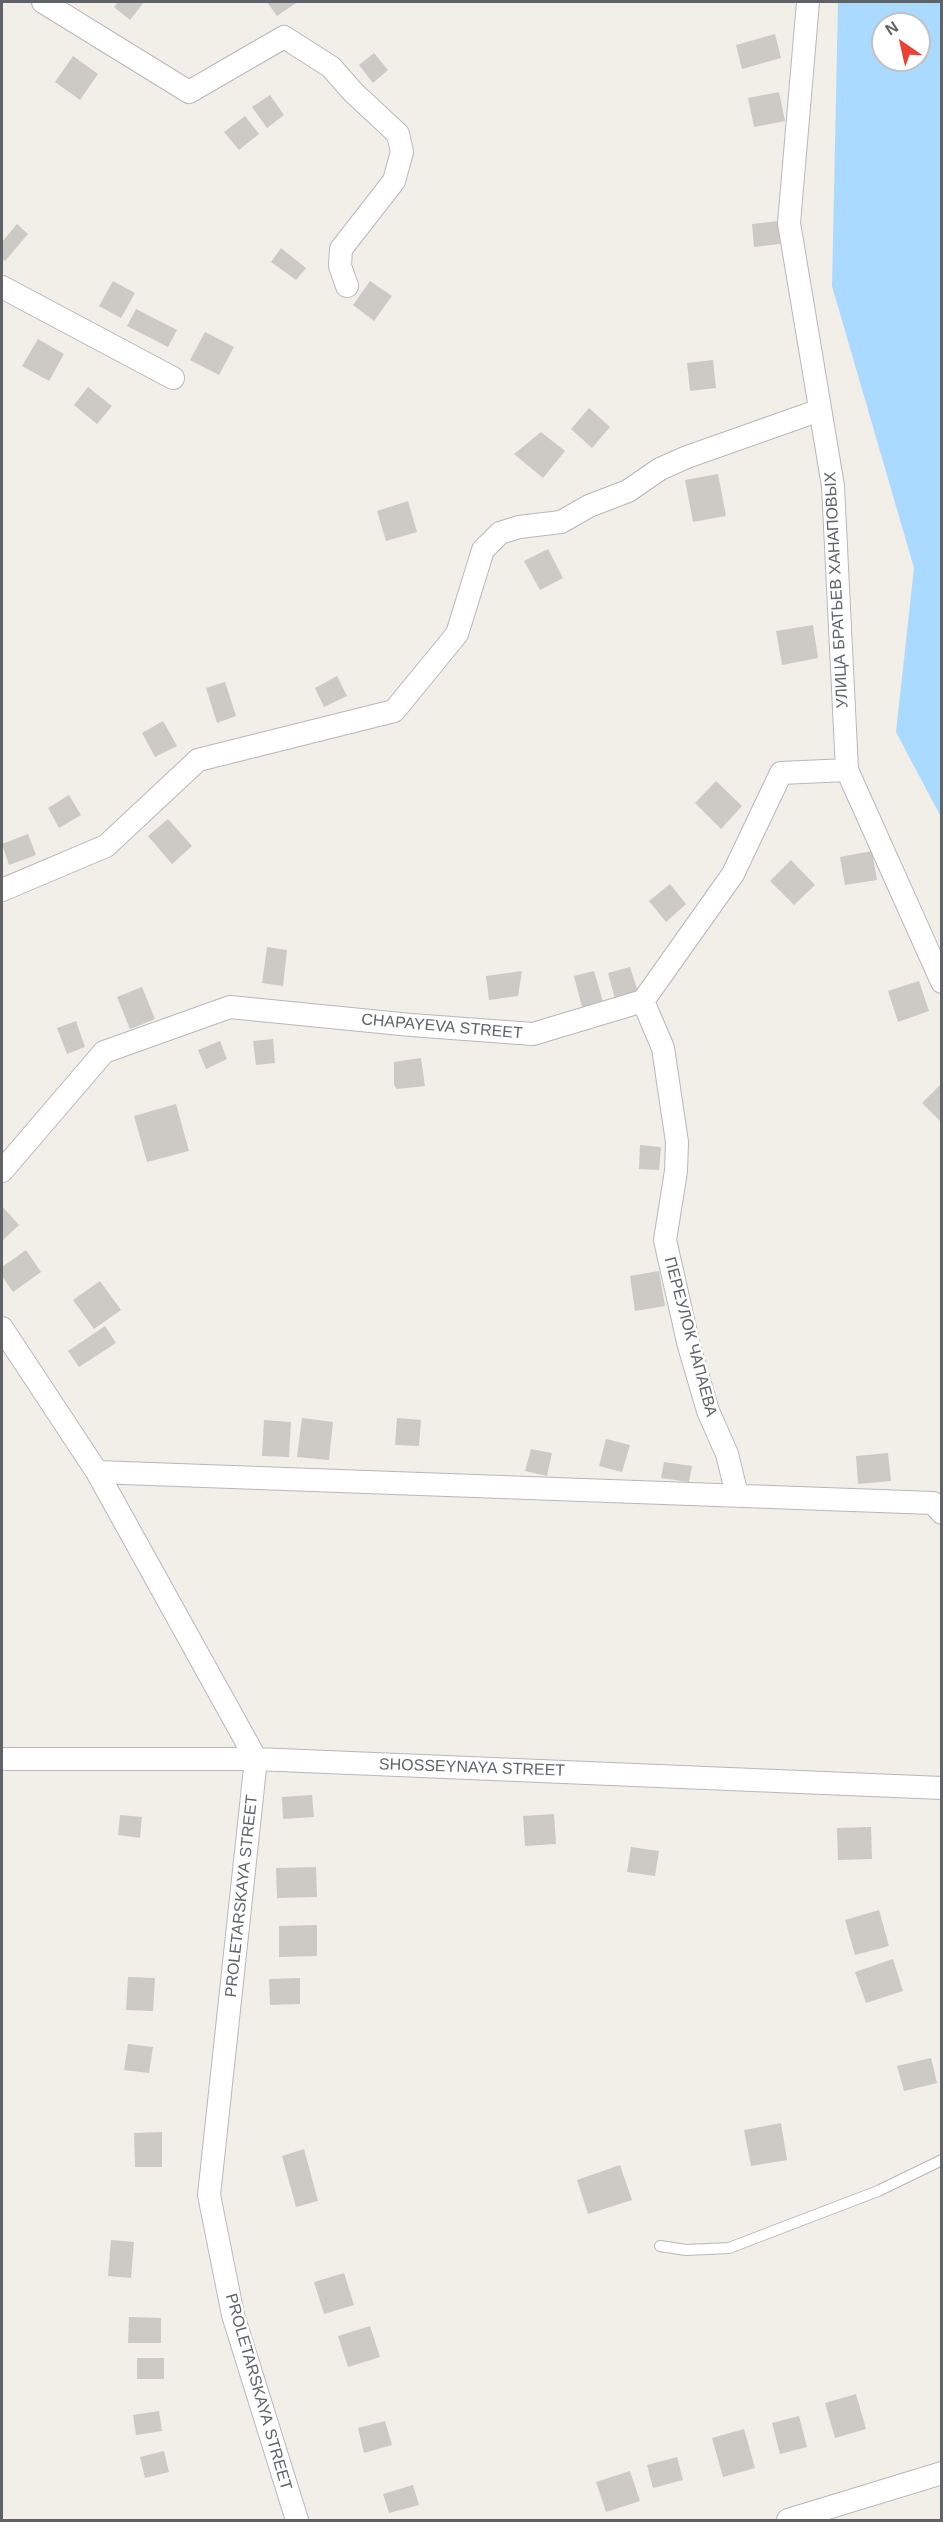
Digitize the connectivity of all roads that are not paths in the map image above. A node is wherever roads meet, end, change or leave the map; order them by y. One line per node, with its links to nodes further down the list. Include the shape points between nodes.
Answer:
1 (43, 2): 3 (street, via 189,92 284,37 331,67 398,134 402,152 394,181 341,249 340,266)
2 (808, 2): 6 (street, УЛИЦА БРАТЬЕВ ХАНАПОВЫХ, via 789,223)
3 (347, 286)
4 (2, 287): 5 (street)
5 (173, 378)
6 (820, 410): 7 (street, УЛИЦА БРАТЬЕВ ХАНАПОВЫХ, via 833,486); 8 (street, via 687,457 660,469 628,491 561,522 500,533 483,550 457,634 394,711 198,760 106,846)
7 (847, 770): 9 (street, УЛИЦА БРАТЬЕВ ХАНАПОВЫХ); 10 (street, via 781,773 733,874)
8 (2, 890)
9 (942, 982)
10 (643, 1001): 11 (street, CHAPAYEVA STREET, via 533,1034 230,1007 104,1052); 14 (street, ПЕРЕУЛОК ЧАПАЕВА, via 663,1048 676,1142 676,1171 665,1240 689,1346 708,1411 727,1454)
11 (2, 1171)
12 (2, 1328): 13 (street)
13 (97, 1472): 14 (street); 17 (street)
14 (737, 1495): 15 (street, via 933,1503)
15 (942, 1513)
16 (2, 1759): 17 (street, SHOSSEYNAYA STREET)
17 (256, 1759): 18 (street, SHOSSEYNAYA STREET); 22 (street, PROLETARSKAYA STREET, via 209,2195 233,2315)
18 (942, 1788)
19 (942, 2160): 20 (lane, via 878,2191 729,2248 686,2250)
20 (660, 2246)
21 (942, 2472): 23 (street)
22 (297, 2520)
23 (788, 2520)

